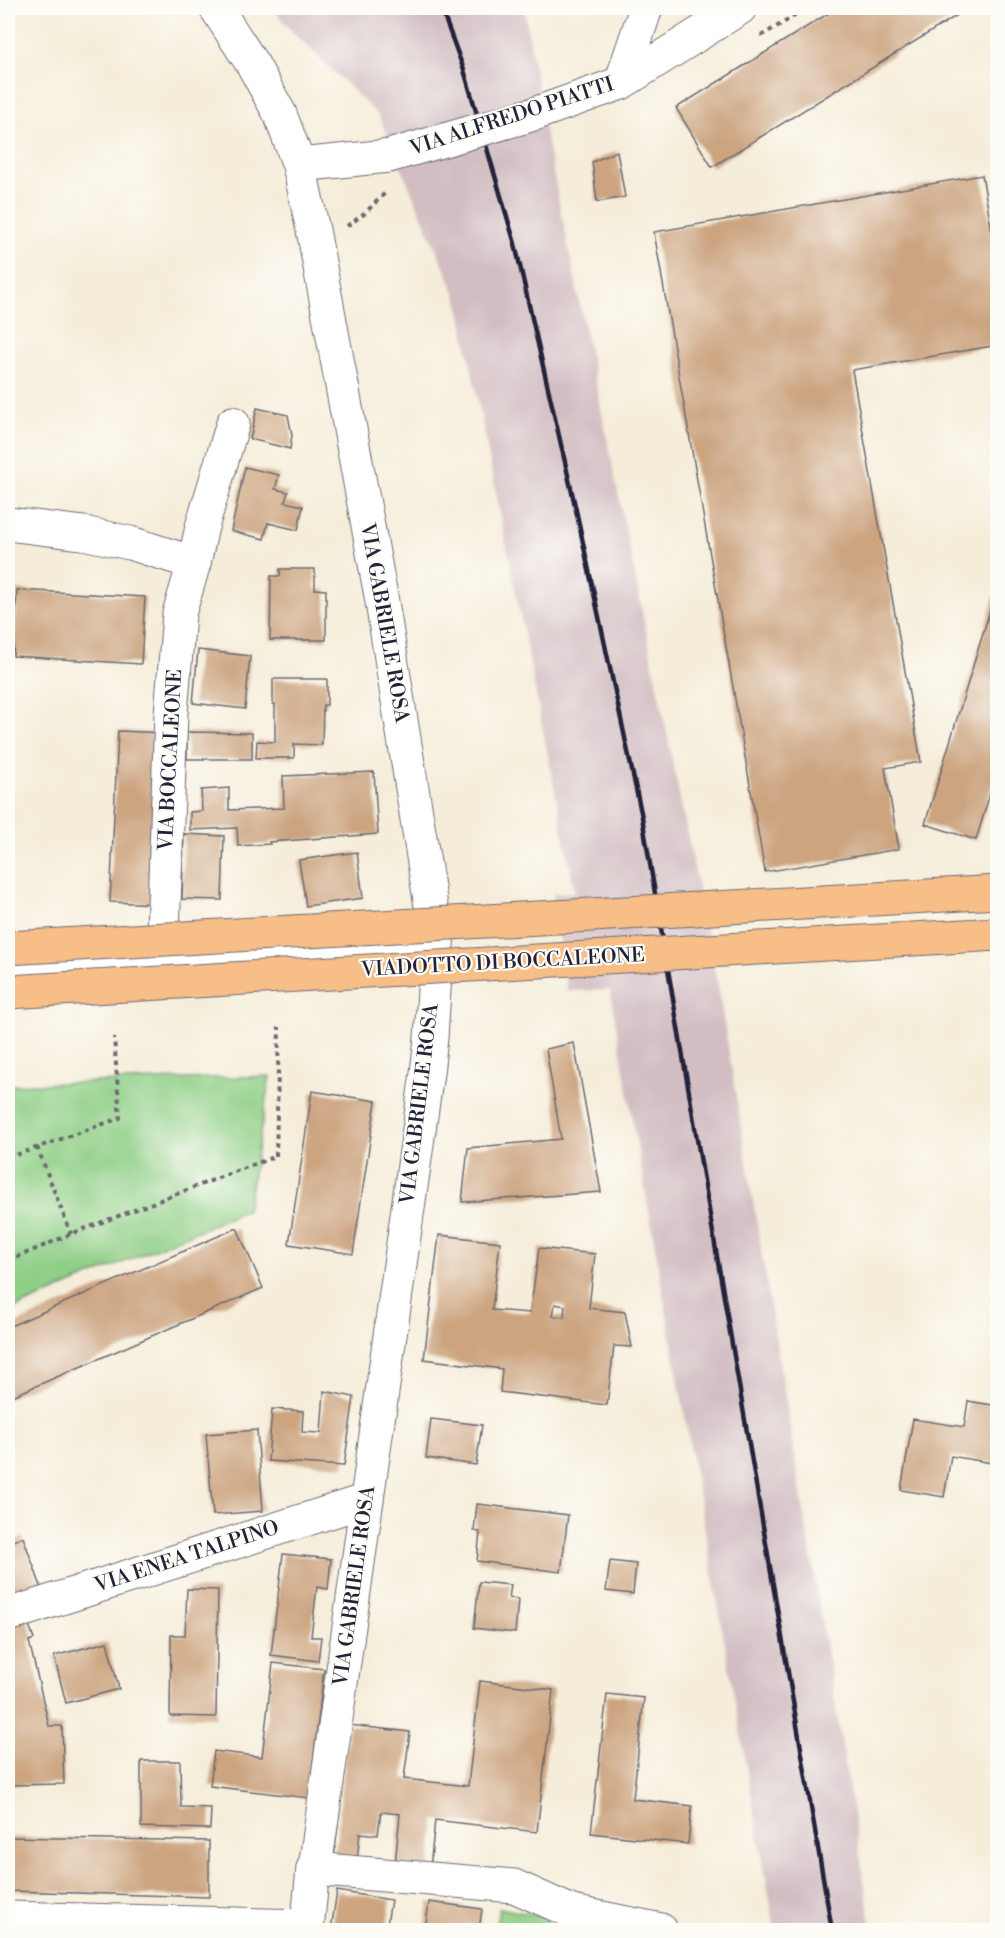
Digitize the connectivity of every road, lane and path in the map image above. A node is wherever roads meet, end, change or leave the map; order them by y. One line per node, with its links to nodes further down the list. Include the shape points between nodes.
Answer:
1 (216, 8): 5 (street, VIA GABRIELE ROSA, via 280,114)
2 (646, 8): 4 (street)
3 (740, 8): 4 (street, VIA ALFREDO PIATTI)
4 (621, 83): 6 (street, VIA ALFREDO PIATTI, bridge)
5 (299, 165): 6 (street, VIA ALFREDO PIATTI); 7 (street, VIA GABRIELE ROSA)
6 (391, 172): 7 (path, via 382,194 364,214 347,226)
7 (314, 235): 13 (street, VIA GABRIELE ROSA, via 381,596)
8 (233, 423): 10 (street, VIA BOCCALEONE)
9 (8, 524): 10 (street, via 83,532)
10 (194, 563): 15 (street, VIA BOCCALEONE, via 179,614 171,714)
11 (998, 891): 14 (highway, bridge)
12 (998, 934): 17 (highway, VIADOTTO DI BOCCALEONE, bridge)
13 (437, 943): 15 (street); 24 (street, VIA GABRIELE ROSA, via 431,1038)
14 (8, 948)
15 (162, 960): 16 (street)
16 (8, 969)
17 (8, 992)
18 (279, 1027): 22 (path, via 276,1156)
19 (114, 1037): 20 (path, via 120,1118)
20 (37, 1147): 21 (path); 22 (path)
21 (8, 1158)
22 (71, 1234): 23 (path)
23 (8, 1261)
24 (367, 1500): 25 (street, VIA ENEA TALPINO); 26 (street, VIA GABRIELE ROSA)
25 (8, 1615)
26 (307, 1863): 29 (street, VIA GABRIELE ROSA); 30 (street, via 514,1886 572,1912)
27 (8, 1918): 28 (street)
28 (156, 1926): 29 (street)
29 (307, 1928)
30 (661, 1930)

